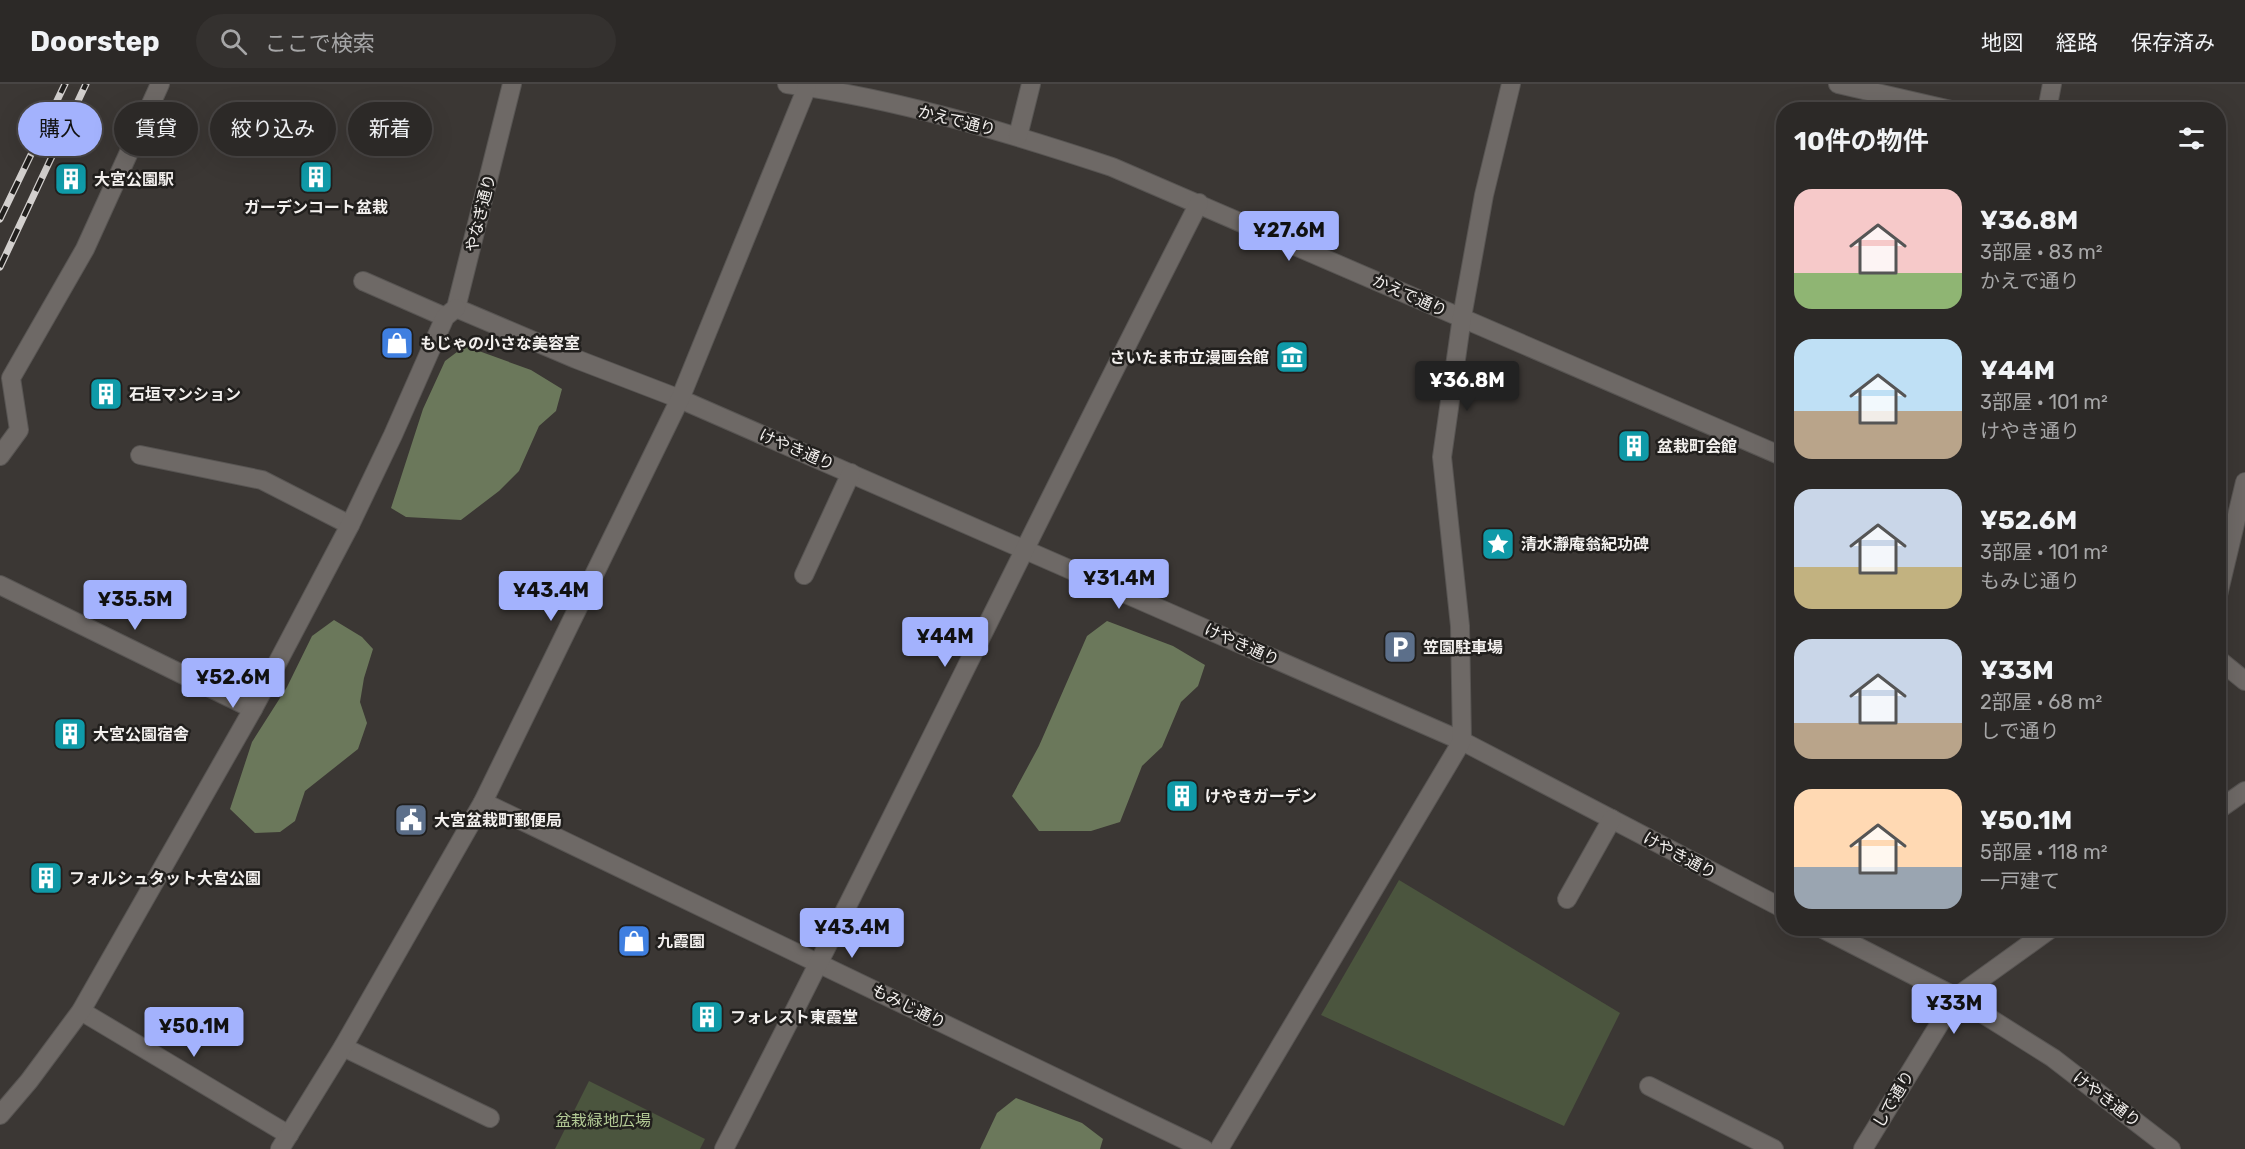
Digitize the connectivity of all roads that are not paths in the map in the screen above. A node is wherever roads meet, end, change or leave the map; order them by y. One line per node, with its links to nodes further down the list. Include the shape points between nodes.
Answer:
1 (160, 84): 19 (street, via 85,249 11,378 19,430)
2 (512, 84): 14 (street, やなぎ通り)
3 (788, 84): 8 (street, かえで通り)
4 (1031, 84): 11 (street)
5 (1511, 84): 15 (street, via 1484,195)
6 (1838, 84): 9 (street)
7 (2052, 84): 10 (street)
8 (807, 87): 11 (street, かえで通り); 16 (street)
9 (1916, 102)
10 (2049, 102)
11 (1018, 136): 12 (street, かえで通り, via 1112,167)
12 (1199, 203): 15 (street, かえで通り); 23 (street)
13 (363, 281): 14 (street, けやき通り)
14 (450, 312): 16 (street, けやき通り); 22 (street, やなぎ通り)
15 (1462, 317): 17 (street, かえで通り); 30 (street, via 1442,457 1460,626)
16 (680, 399): 20 (street, けやき通り); 32 (street)
17 (1776, 454)
18 (140, 455): 22 (street, via 262,480)
19 (0, 456)
20 (851, 473): 23 (street, けやき通り); 25 (street)
21 (2245, 482): 24 (street)
22 (350, 525): 29 (street, やなぎ通り)
23 (1024, 549): 30 (street, けやき通り); 39 (street)
24 (2226, 562)
25 (804, 575)
26 (0, 585): 29 (street)
27 (2226, 666): 28 (street)
28 (2245, 681)
29 (253, 709): 41 (street, やなぎ通り)
30 (1462, 741): 34 (street, けやき通り); 49 (street)
31 (2245, 791): 33 (street)
32 (483, 802): 39 (street, もみじ通り); 42 (street)
33 (2226, 804)
34 (1612, 819): 35 (street); 36 (street, けやき通り)
35 (1568, 899)
36 (1776, 905)
37 (1837, 936): 40 (street, けやき通り)
38 (2041, 936): 40 (street, しで通り)
39 (820, 963): 47 (street); 48 (street, もみじ通り)
40 (1956, 997): 51 (street, しで通り); 52 (street, けやき通り, via 2053,1058)
41 (81, 1011): 44 (street, やなぎ通り); 46 (street)
42 (343, 1047): 45 (street); 46 (street)
43 (1649, 1086): 50 (street)
44 (0, 1115)
45 (490, 1118)
46 (284, 1142)
47 (724, 1149)
48 (1204, 1149)
49 (1219, 1149)
50 (1774, 1149)
51 (1863, 1149)
52 (2171, 1149)

